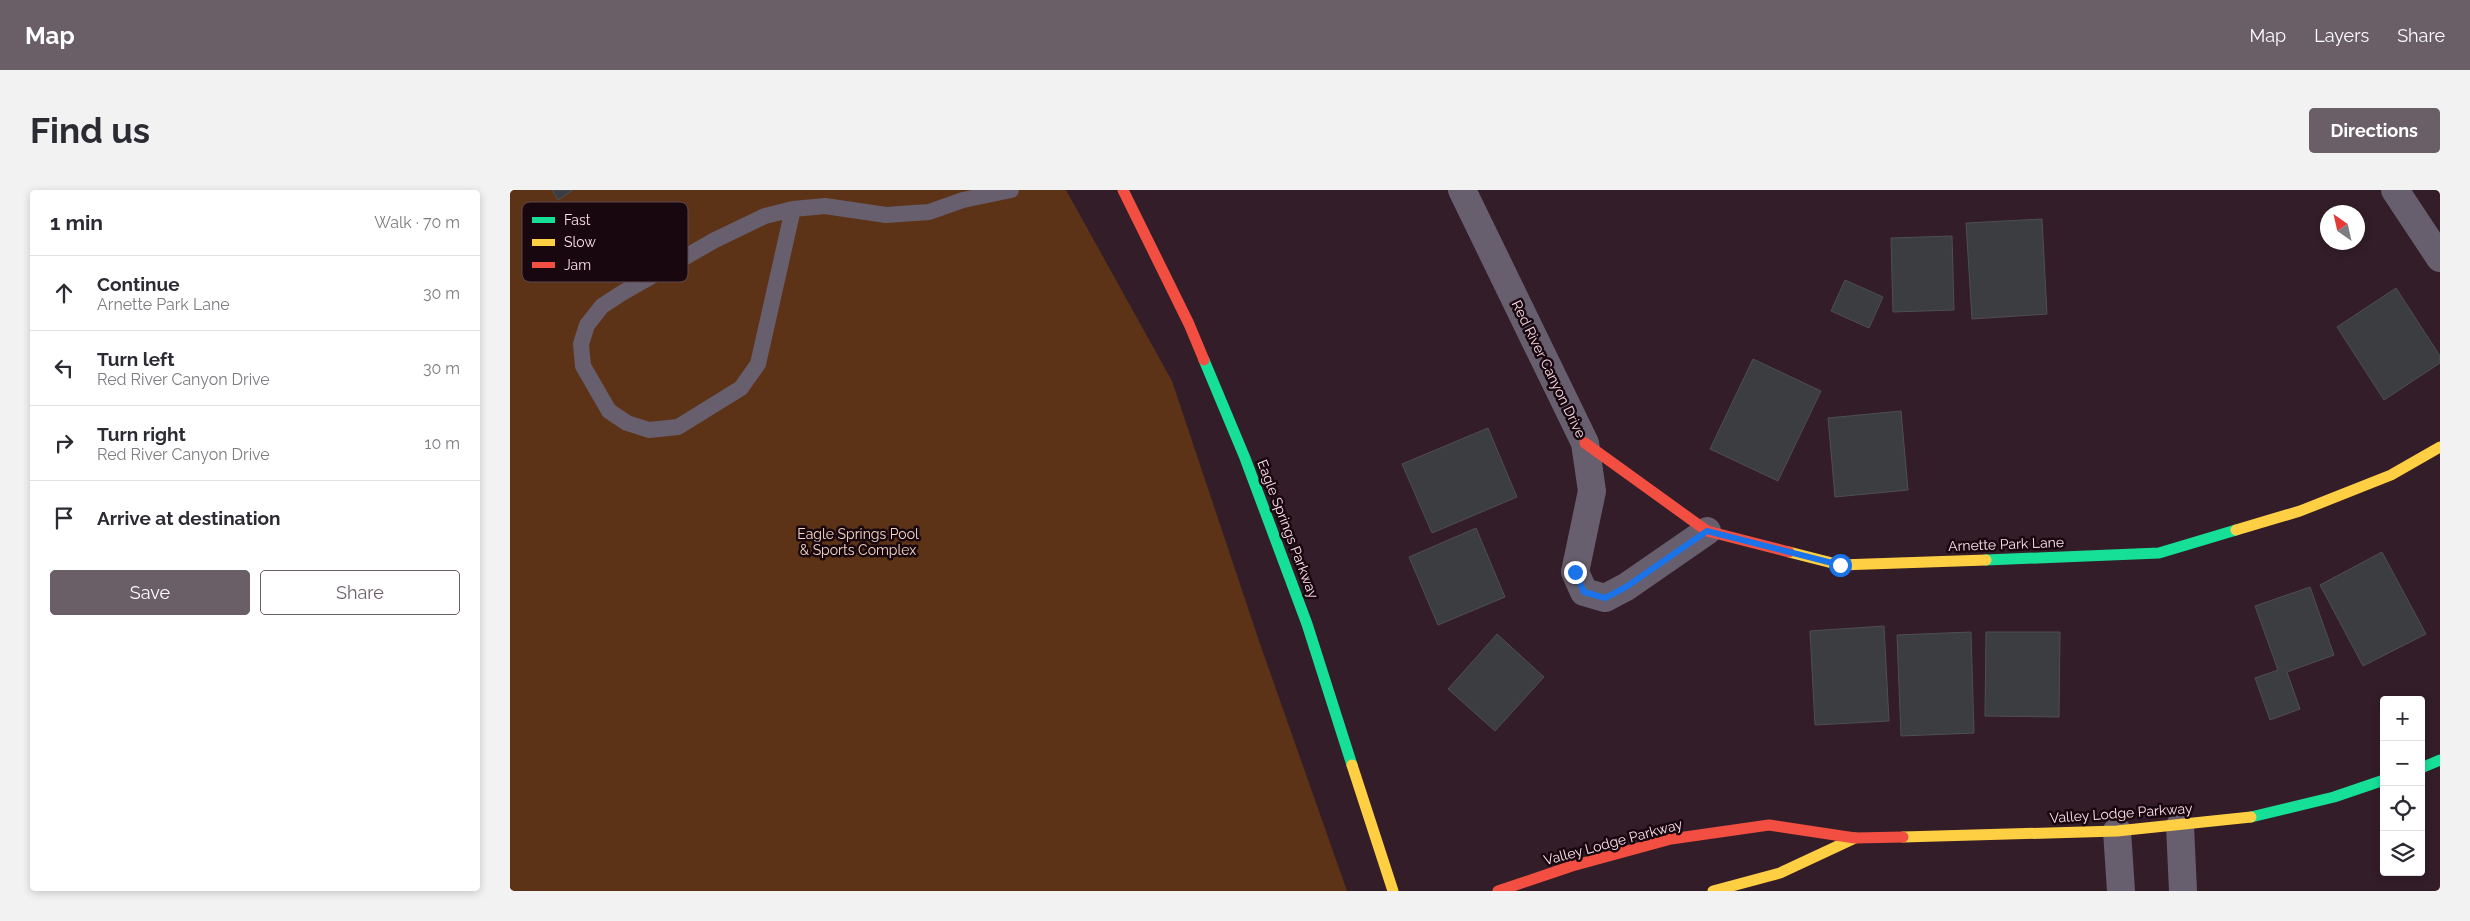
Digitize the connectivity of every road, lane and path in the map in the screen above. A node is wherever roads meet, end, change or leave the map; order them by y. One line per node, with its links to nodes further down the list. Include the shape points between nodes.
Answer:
1 (1011, 190): 5 (lane)
2 (1123, 190): 19 (street, Eagle Springs Parkway, via 1189,324 1245,458 1307,624)
3 (1462, 190): 10 (street, Red River Canyon Drive)
4 (2395, 190): 8 (street)
5 (968, 195): 6 (lane, via 929,212 886,215 825,206)
6 (793, 209): 7 (lane, via 765,216); 9 (lane, via 758,364 740,388 678,427 649,430 627,424 609,411 583,366 581,344 587,325 602,306)
7 (688, 255)
8 (2440, 258)
9 (643, 282)
10 (1585, 443): 12 (street, Arnette Park Lane); 12 (street, Red River Canyon Drive, via 1592,491 1575,572 1584,592 1605,598)
11 (2440, 447): 12 (street, Arnette Park Lane, via 2391,474 2300,511 2159,553 1840,565)
12 (1707, 531)
13 (2440, 760): 14 (street)
14 (2425, 766)
15 (2380, 781): 16 (street, Valley Lodge Parkway, via 2334,797 2248,818)
16 (2180, 826): 17 (street, Valley Lodge Parkway); 23 (street)
17 (2117, 831): 18 (street, Valley Lodge Parkway); 22 (street)
18 (1856, 838): 20 (street, Valley Lodge Parkway, via 1769,825 1671,839 1572,866); 21 (street, Valley Lodge Parkway, via 1780,873)
19 (1393, 891)
20 (1498, 891)
21 (1713, 891)
22 (2120, 891)
23 (2183, 891)

